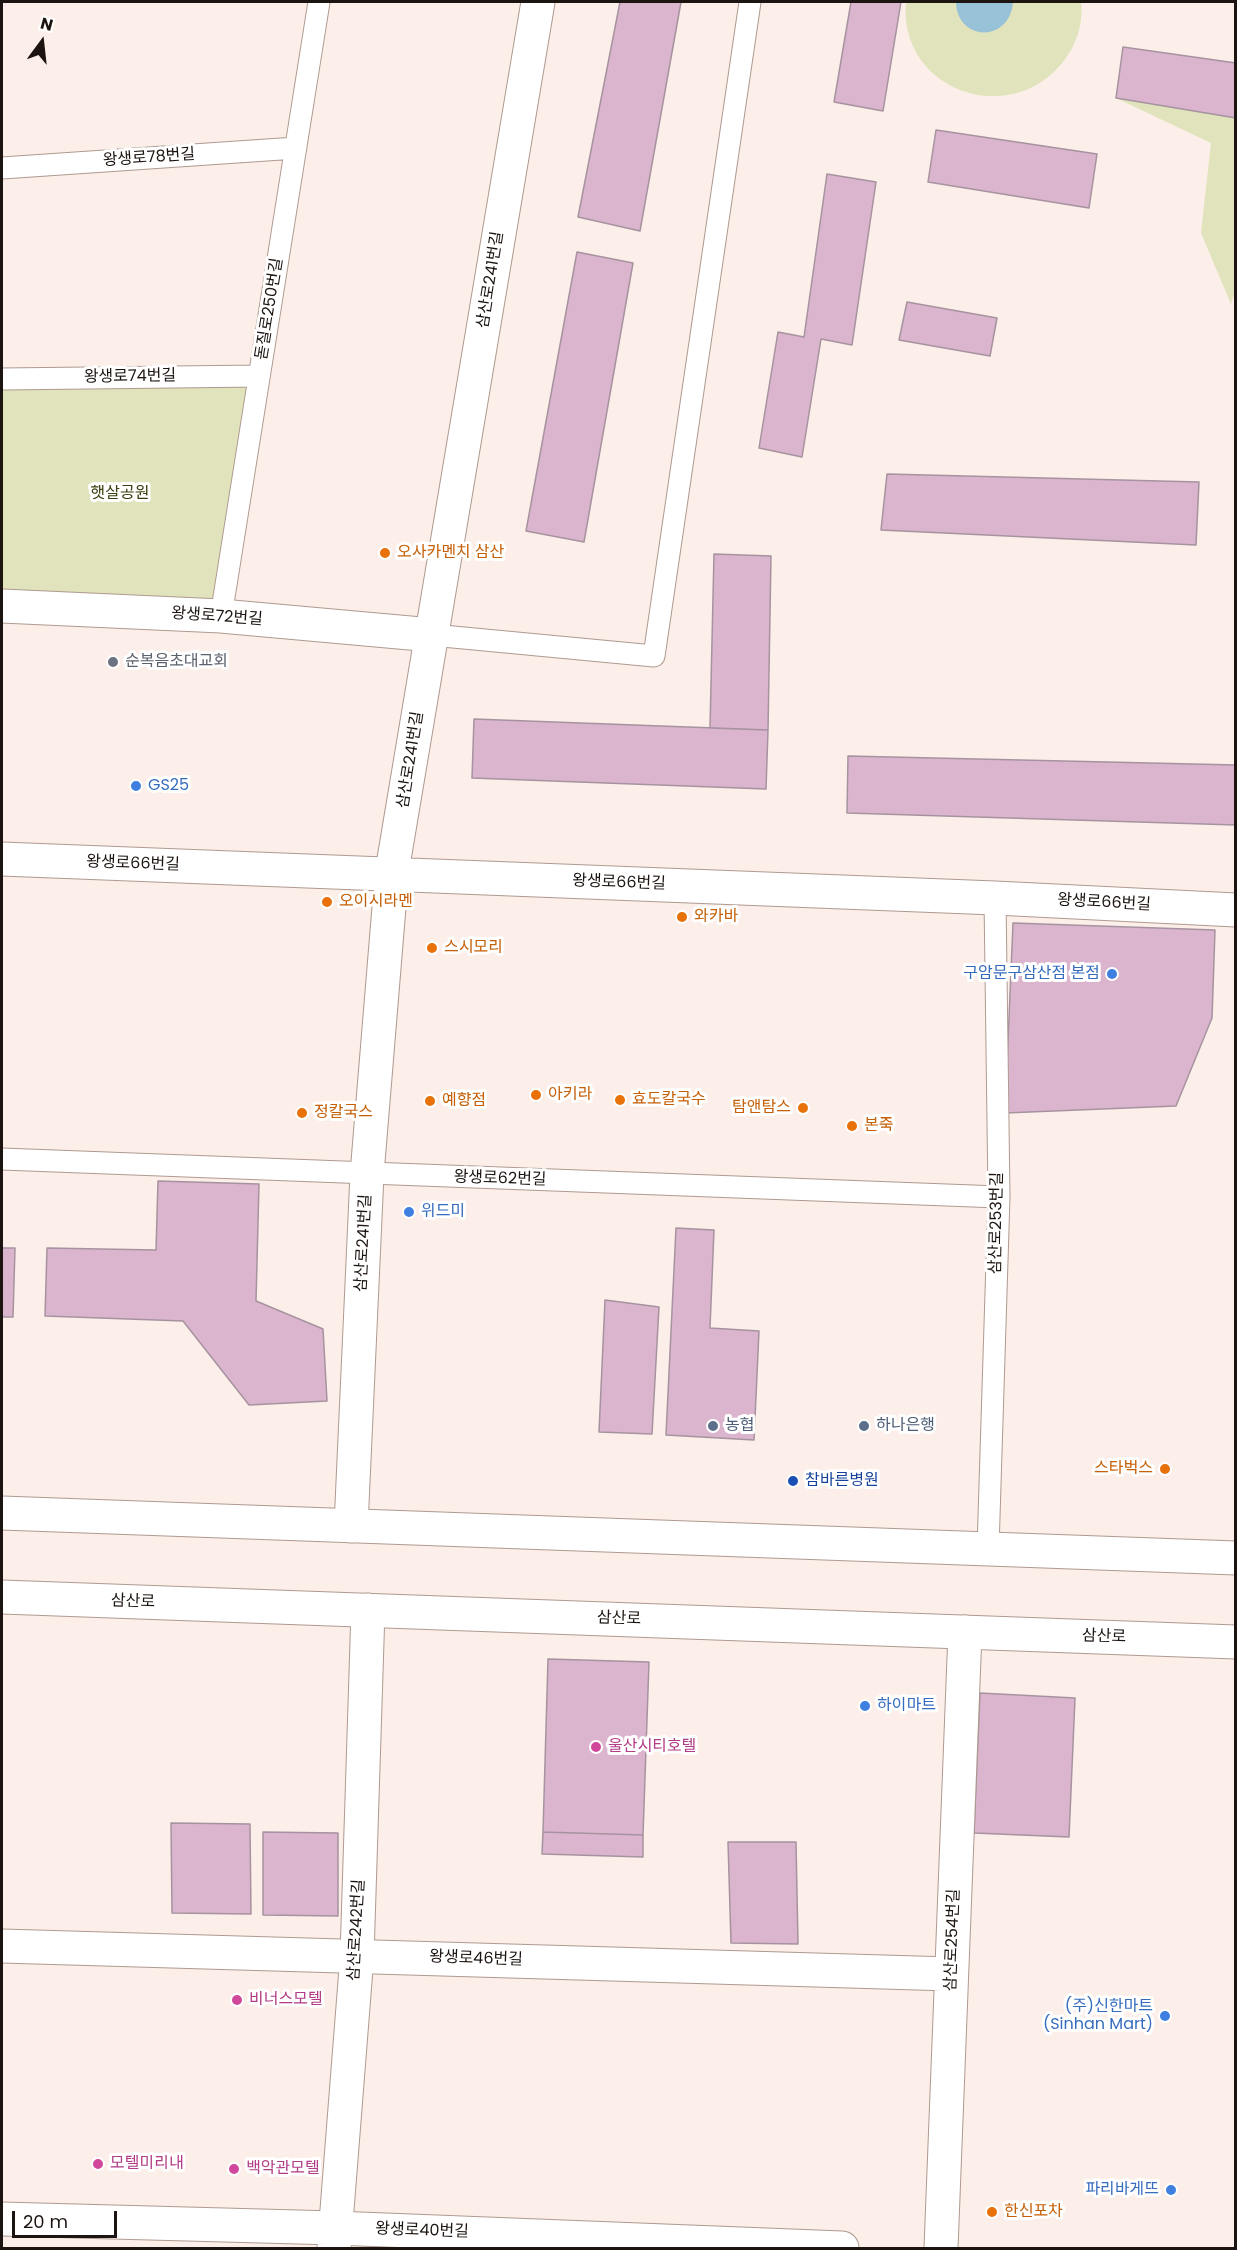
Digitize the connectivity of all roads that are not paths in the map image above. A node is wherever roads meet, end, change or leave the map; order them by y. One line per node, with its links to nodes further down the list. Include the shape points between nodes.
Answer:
1 (319, 2): 4 (lane, 돋질로250번길)
2 (538, 2): 10 (street, 삼산로241번길)
3 (750, 2): 10 (lane, via 654,656)
4 (296, 148): 5 (lane, 왕생로78번길); 6 (lane, 돋질로250번길)
5 (2, 168)
6 (259, 376): 7 (lane, 왕생로74번길); 9 (lane, 돋질로250번길)
7 (2, 379)
8 (2, 606): 9 (street, 왕생로72번길)
9 (220, 616): 10 (street, 왕생로72번길)
10 (432, 636): 12 (street, 삼산로241번길)
11 (2, 859): 12 (street, 왕생로66번길)
12 (393, 874): 13 (street, 왕생로66번길); 16 (street, 삼산로241번길)
13 (995, 898): 14 (street, 왕생로66번길); 17 (lane, 삼산로253번길)
14 (1236, 910)
15 (2, 1159): 16 (lane, 왕생로62번길)
16 (367, 1174): 17 (lane, 왕생로62번길); 19 (street, 삼산로241번길)
17 (999, 1197): 20 (lane, 삼산로253번길)
18 (2, 1513): 19 (street)
19 (351, 1526): 20 (street)
20 (988, 1549): 21 (street)
21 (1236, 1558)
22 (2, 1597): 23 (street, 삼산로)
23 (368, 1610): 24 (street, 삼산로); 27 (street, 삼산로242번길)
24 (965, 1632): 25 (street, 삼산로); 28 (street, 삼산로254번길)
25 (1236, 1642)
26 (2, 1946): 27 (street, 왕생로46번길)
27 (357, 1956): 28 (street, 왕생로46번길); 30 (street, 삼산로242번길)
28 (951, 1974): 32 (street, 삼산로254번길)
29 (2, 2219): 30 (street, 왕생로40번길)
30 (335, 2238): 31 (street, 왕생로40번길)
31 (842, 2248)
32 (941, 2248)

